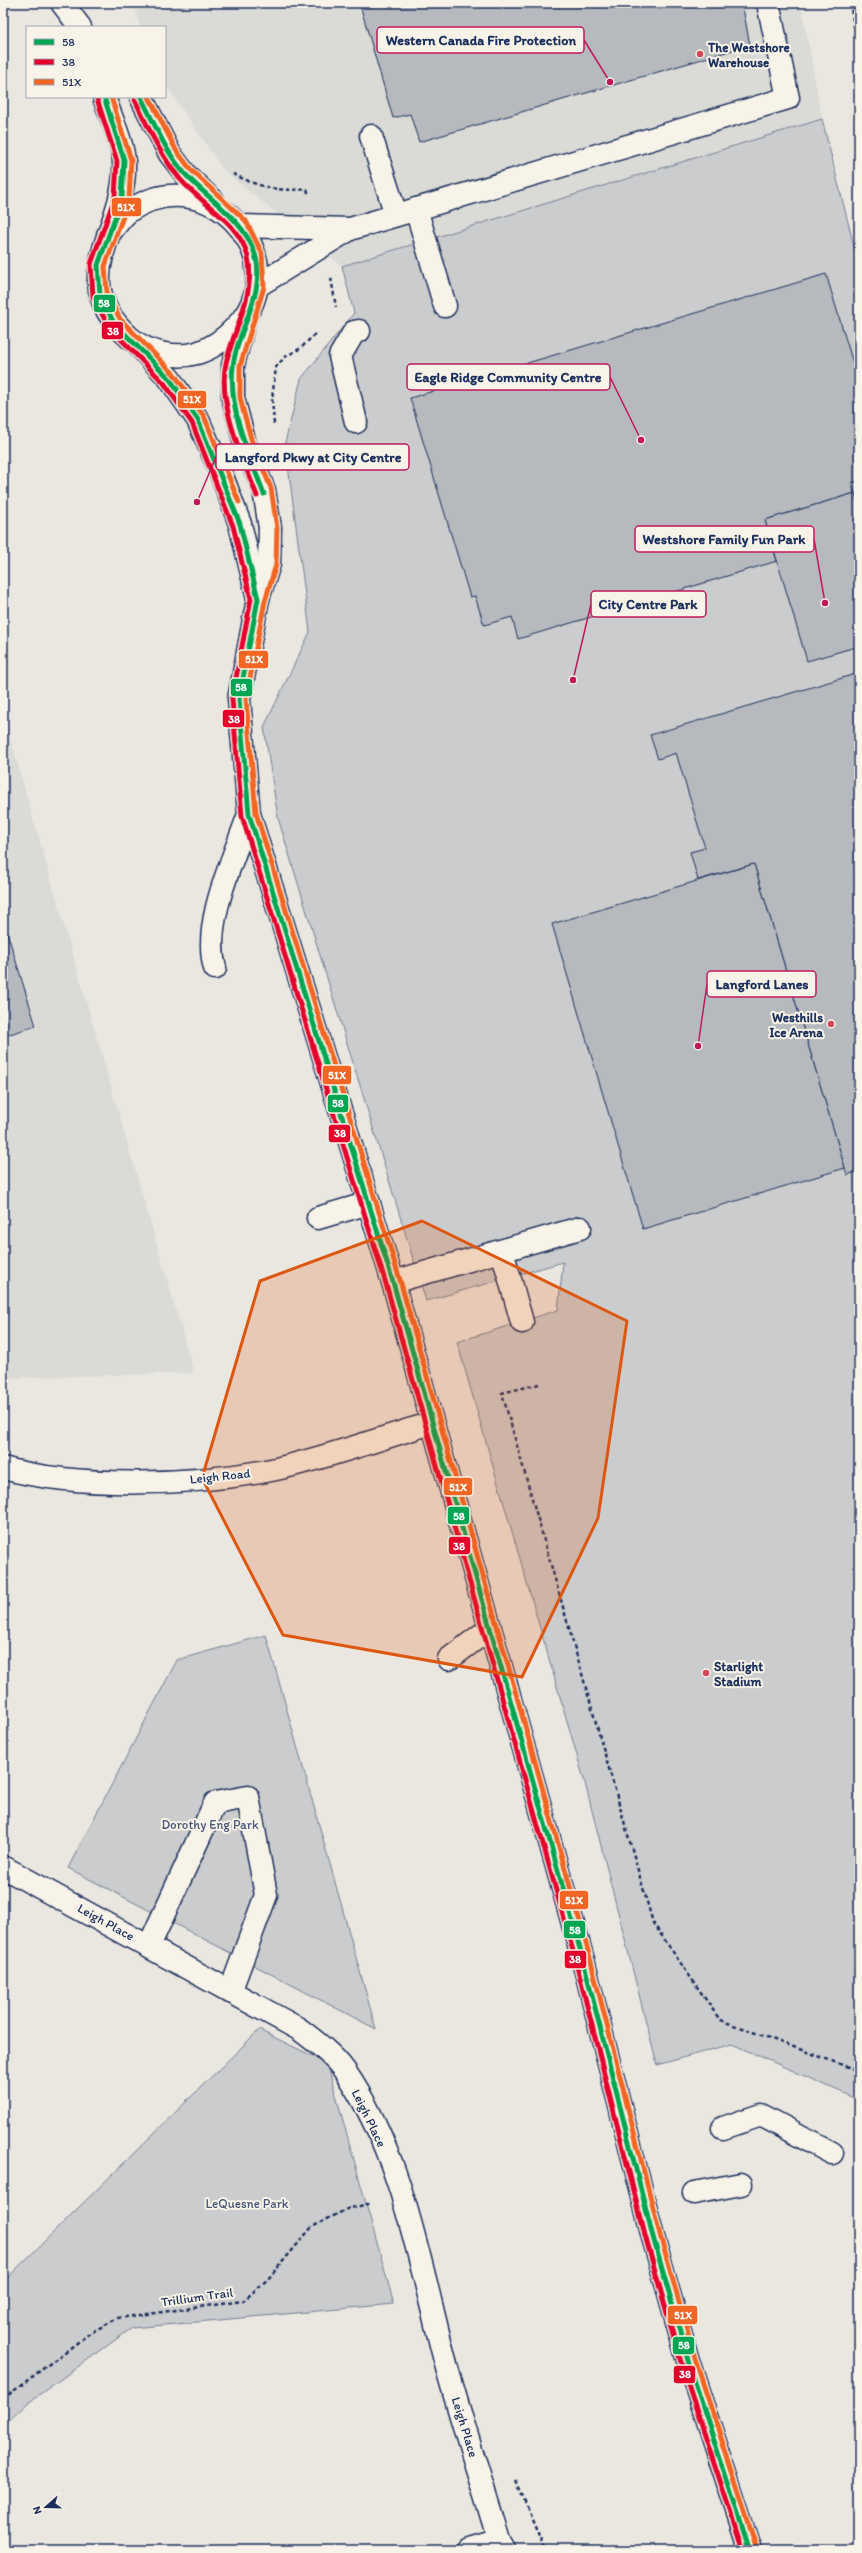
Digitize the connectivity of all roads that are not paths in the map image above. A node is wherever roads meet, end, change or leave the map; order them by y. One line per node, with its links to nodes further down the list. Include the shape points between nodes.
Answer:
1 (62, 3): 3 (main road)
2 (768, 3): 8 (main road, via 788,98)
3 (78, 26)
4 (104, 98): 11 (main road, via 124,160 122,198)
5 (142, 98): 7 (main road, via 170,154 186,175)
6 (371, 136): 8 (main road)
7 (218, 206): 9 (main road); 11 (main road, via 188,196 156,198 129,212)
8 (406, 212): 10 (main road); 13 (main road)
9 (241, 226): 10 (main road); 12 (main road, via 255,255)
10 (350, 229): 12 (main road)
11 (108, 235): 16 (main road, via 98,264 100,295 114,323)
12 (257, 286): 14 (main road)
13 (445, 306)
14 (246, 316): 16 (main road, via 225,339 197,353 166,355); 18 (main road, via 233,365 233,398 245,444 264,490 270,528 270,564)
15 (359, 331): 17 (main road, via 354,332 340,356)
16 (137, 344): 18 (main road, via 169,378 198,420 240,524)
17 (356, 422)
18 (258, 599): 19 (main road, via 239,699)
19 (249, 814): 20 (main road, via 213,922 210,952); 21 (main road)
20 (215, 968)
21 (369, 1203): 22 (main road); 25 (main road)
22 (318, 1218)
23 (580, 1228): 24 (main road)
24 (502, 1251): 25 (main road); 26 (main road)
25 (393, 1282): 27 (main road)
26 (522, 1322)
27 (432, 1423): 28 (main road, Leigh Road, via 282,1467 230,1476 98,1482 31,1475); 29 (main road)
28 (3, 1468)
29 (489, 1629): 30 (main road); 40 (main road, via 582,1956 653,2238 687,2356)
30 (449, 1659)
31 (3, 1867): 32 (main road, Leigh Place)
32 (148, 1946): 33 (main road, Leigh Place); 33 (main road, via 215,1803 248,1797 266,1895)
33 (230, 1992): 38 (main road, Leigh Place, via 299,2030 322,2047 343,2069 362,2100 380,2137 402,2195 448,2368)
34 (723, 2128): 35 (main road, via 761,2115)
35 (832, 2153)
36 (741, 2184): 37 (main road)
37 (694, 2193)
38 (501, 2546): 39 (main road)
39 (468, 2550)
40 (750, 2550)

